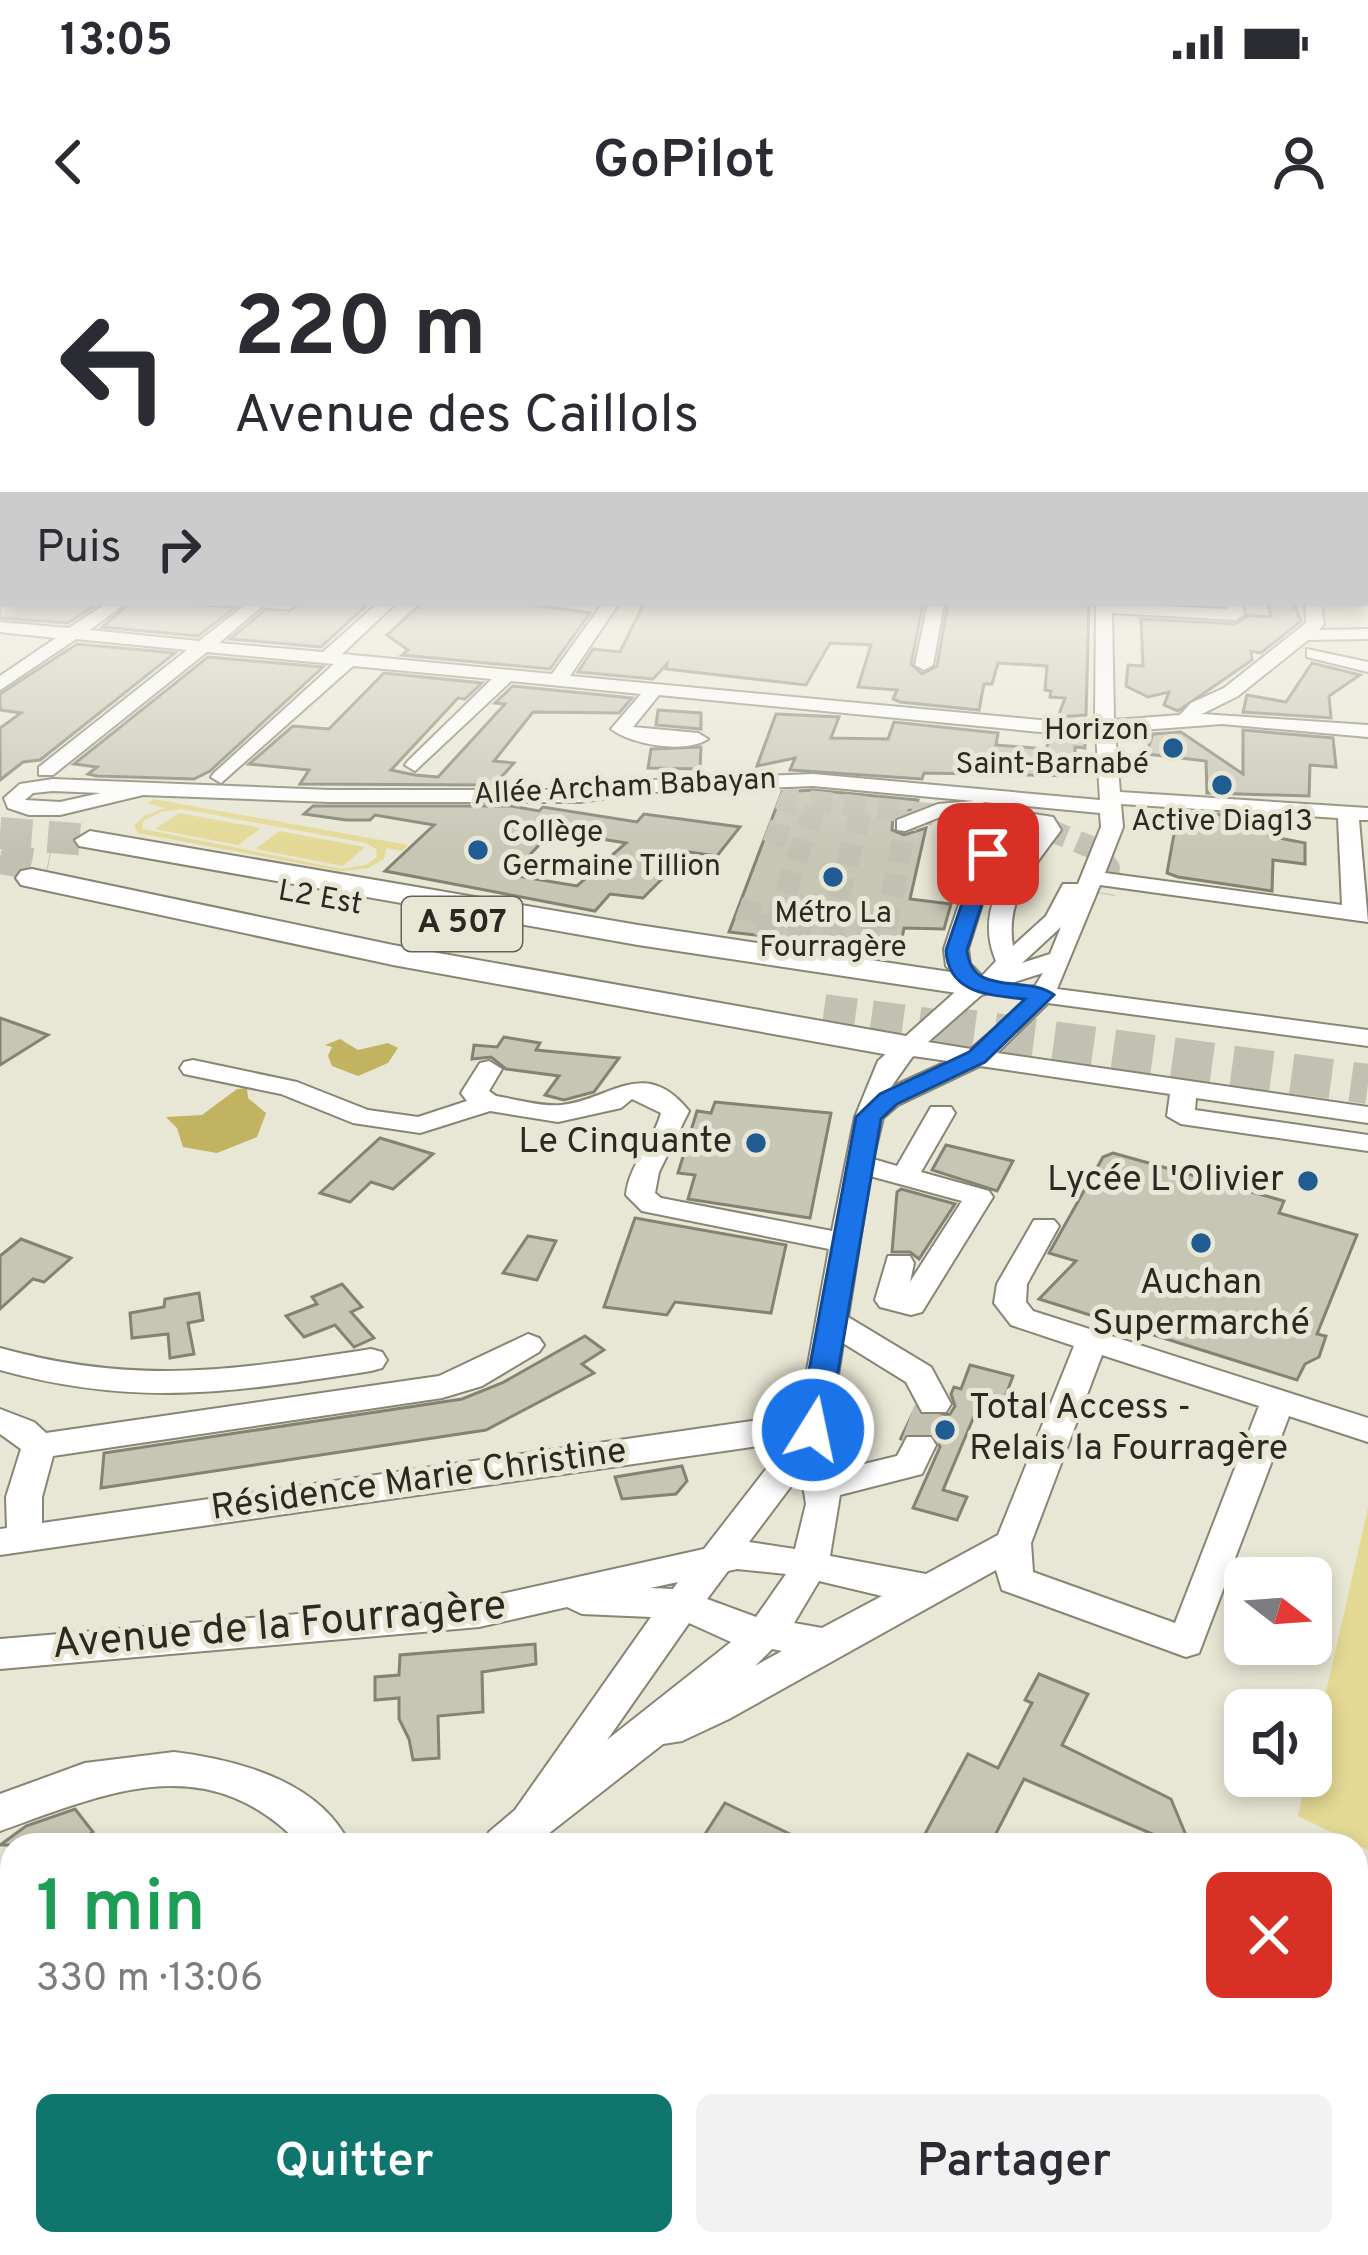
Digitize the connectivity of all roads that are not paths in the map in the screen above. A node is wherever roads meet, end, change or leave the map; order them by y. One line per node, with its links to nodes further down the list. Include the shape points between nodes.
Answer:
1 (29, 664): 10 (street)
2 (181, 664): 18 (street)
3 (345, 664): 19 (street)
4 (391, 664): 8 (street)
5 (570, 664): 9 (street)
6 (1104, 664): 13 (street)
7 (1276, 664): 12 (street)
8 (507, 675): 9 (street); 16 (street)
9 (557, 680): 11 (street)
10 (0, 684)
11 (655, 689): 13 (street); 15 (street, via 621,729)
12 (1187, 719): 13 (street); 14 (street)
13 (1104, 728): 22 (street)
14 (1368, 731)
15 (698, 739)
16 (415, 765)
17 (812, 767): 22 (street)
18 (46, 771)
19 (221, 777)
20 (141, 789): 20 (street, via 40,785 14,798 24,809 48,810); 21 (street, Allée Archam Babayan, via 580,796 629,789 651,801 674,785 813,780)
21 (1031, 799): 22 (street, Allée Archam Babayan); 24 (street, via 945,808)
22 (1108, 799): 23 (street); 26 (street); 29 (street, via 1056,919)
23 (1348, 813): 27 (street)
24 (904, 825)
25 (61, 859): 30 (highway); 32 (highway, L2 Est / A 507); 34 (highway, via 438,964)
26 (1100, 886): 27 (street); 28 (street, via 1090,939)
27 (1352, 912)
28 (1061, 956): 30 (street); 31 (street)
29 (1010, 965): 30 (street); 30 (street, via 995,933 1003,900 1050,830 1015,817 998,821 956,950 958,966)
30 (977, 986): 31 (street); 34 (street)
31 (1043, 995): 33 (street); 35 (street)
32 (838, 1000)
33 (1368, 1034)
34 (906, 1047): 35 (street); 42 (street, via 891,1060)
35 (977, 1057): 38 (street, via 1081,1084); 42 (street, via 888,1099)
36 (193, 1068): 39 (street, via 288,1088 393,1124 448,1120)
37 (489, 1070): 39 (street, via 474,1093)
38 (1183, 1093): 41 (street); 43 (street); 44 (street, via 1181,1116)
39 (488, 1103): 48 (street, via 558,1114 611,1102 626,1090 656,1095 675,1112 674,1124 640,1177 640,1195 652,1204)
40 (941, 1113): 46 (street)
41 (1368, 1114)
42 (869, 1117): 45 (street)
43 (1368, 1124)
44 (1368, 1143)
45 (858, 1164): 46 (street); 48 (street)
46 (904, 1178): 49 (street, via 979,1197 911,1305 891,1300)
47 (1044, 1226): 51 (street, via 1010,1303 1022,1318)
48 (845, 1243): 50 (street)
49 (899, 1263)
50 (831, 1321): 56 (street, via 919,1375); 59 (street)
51 (1092, 1340): 55 (street); 66 (street)
52 (528, 1345): 61 (street, via 442,1387)
53 (0, 1359): 54 (street, via 66,1378 157,1389)
54 (371, 1360)
55 (1278, 1400): 58 (street); 66 (street, Avenue de la Fourragère, via 1186,1642)
56 (934, 1404)
57 (0, 1420): 61 (street)
58 (1368, 1430)
59 (812, 1434): 62 (street); 64 (street, Résidence Marie Christine, via 779,1429); 65 (street)
60 (919, 1444): 62 (street, via 910,1465)
61 (39, 1446): 63 (street, Résidence Marie Christine)
62 (824, 1486): 67 (street)
63 (12, 1494): 64 (street, Résidence Marie Christine)
64 (13, 1540)
65 (718, 1558): 67 (street, Avenue de la Fourragère, via 761,1556); 69 (street, Avenue de la Fourragère); 70 (street)
66 (1014, 1562): 68 (street, Avenue de la Fourragère)
67 (811, 1567): 68 (street, Avenue de la Fourragère, via 887,1586); 71 (street)
68 (942, 1584): 72 (street)
69 (558, 1598): 70 (street, Avenue de la Fourragère); 73 (street, Avenue de la Fourragère, via 393,1622)
70 (682, 1604): 71 (street); 76 (street)
71 (765, 1635): 72 (street); 74 (street)
72 (828, 1644): 74 (street, via 720,1708)
73 (0, 1654)
74 (640, 1740): 76 (street)
75 (0, 1813): 77 (street, via 86,1778 186,1768 280,1797)
76 (519, 1830)
77 (317, 1833)

